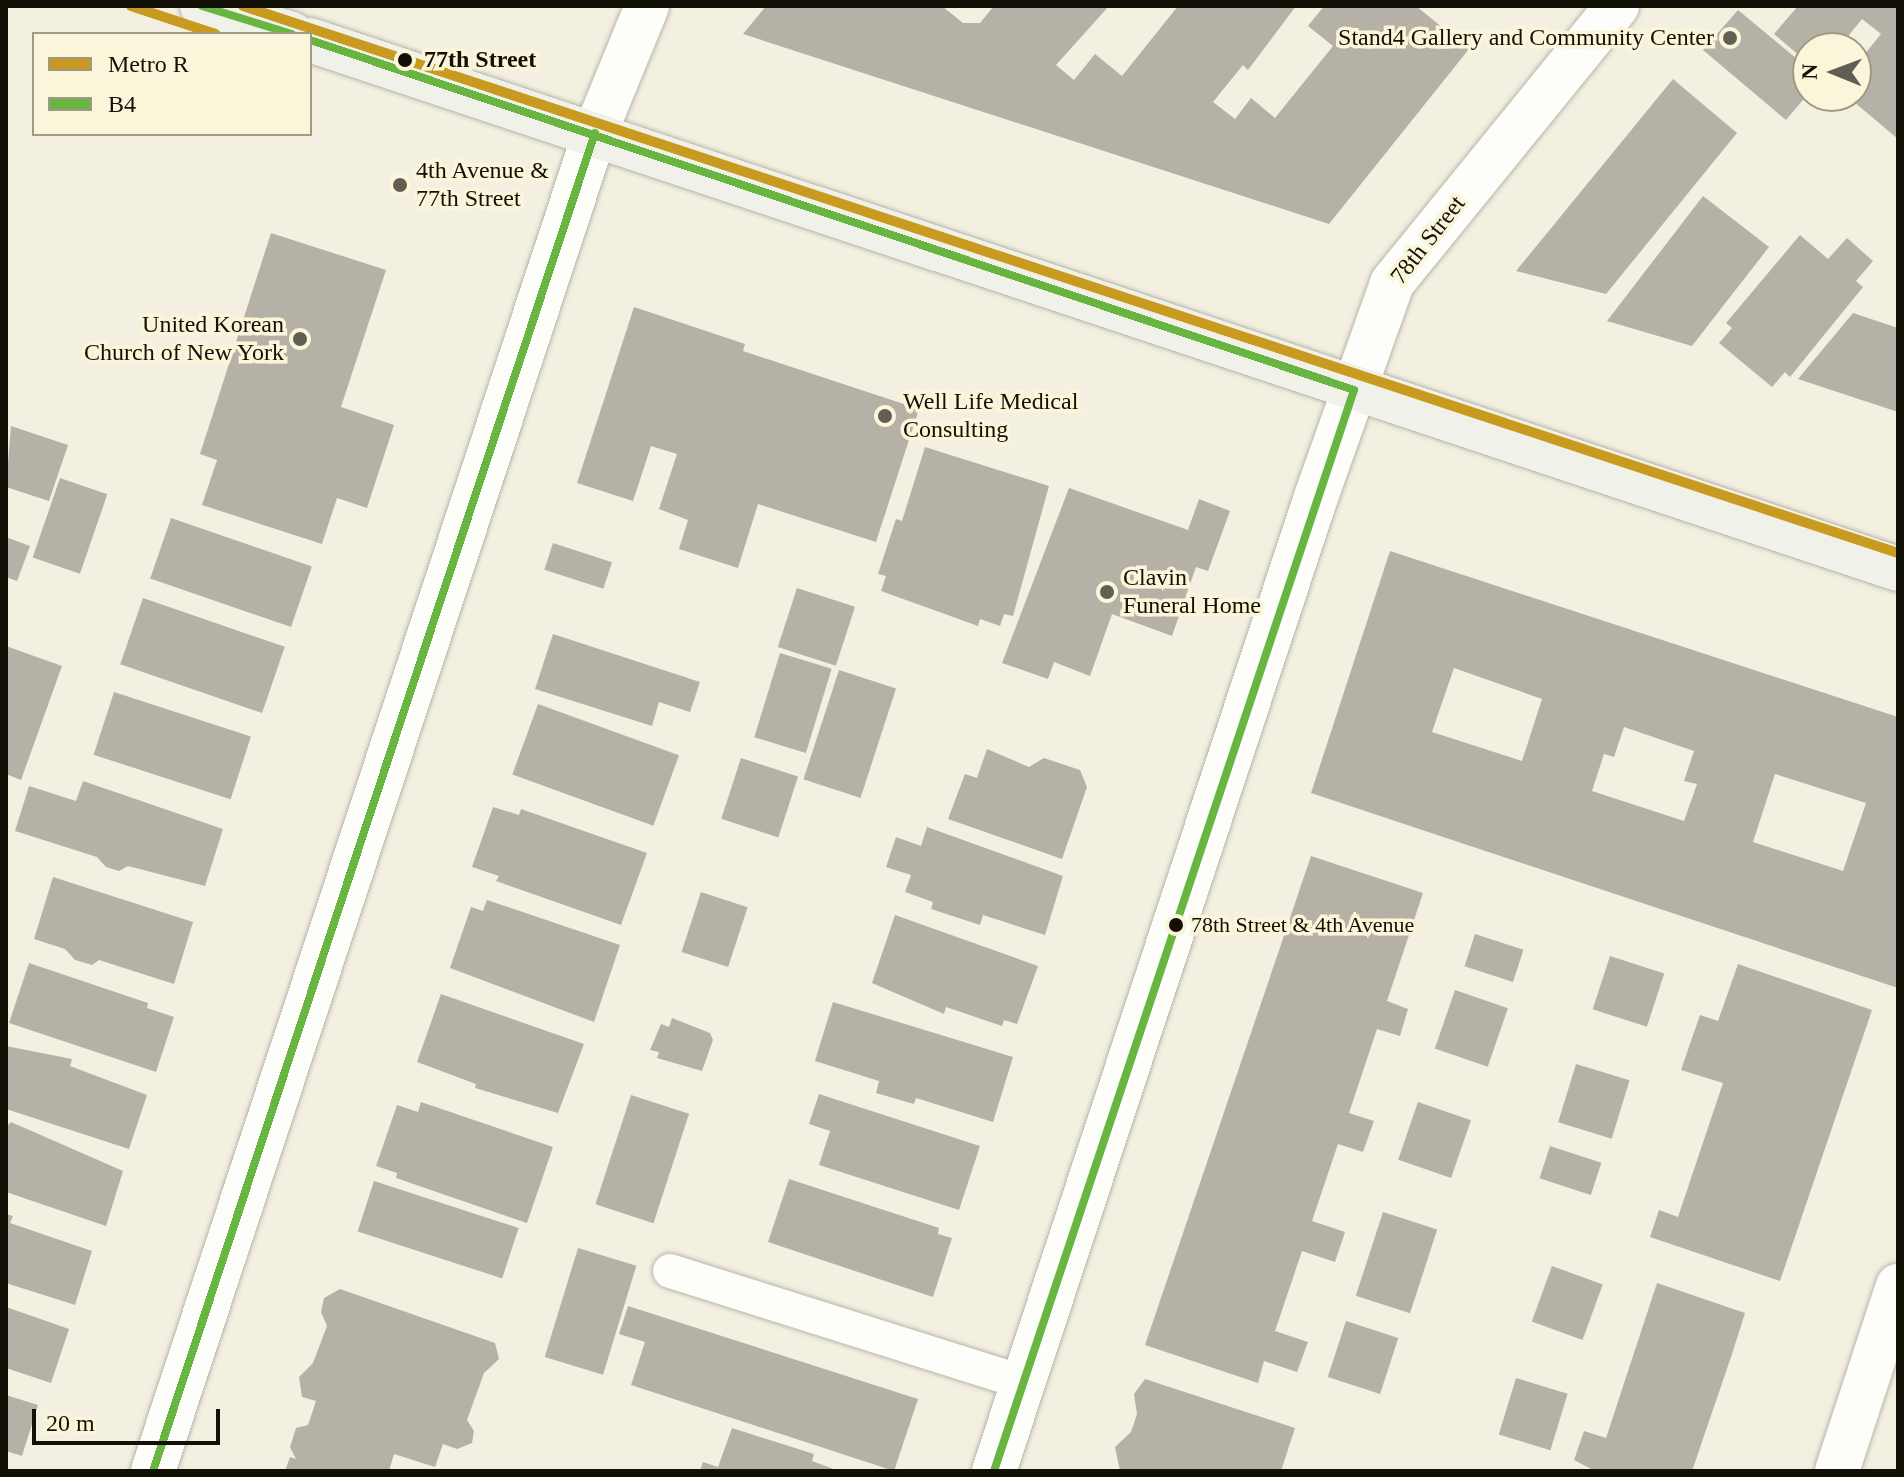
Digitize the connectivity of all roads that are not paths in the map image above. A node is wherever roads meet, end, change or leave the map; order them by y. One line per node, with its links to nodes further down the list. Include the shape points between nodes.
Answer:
1 (202, 6): 4 (main road)
2 (647, 6): 6 (street)
3 (1617, 6): 7 (street, 78th Street, via 1392,283)
4 (286, 32)
5 (312, 41): 6 (main road)
6 (595, 133): 7 (main road); 12 (street)
7 (1354, 390): 8 (main road); 11 (street, 78th Street)
8 (1898, 569)
9 (670, 1271): 11 (lane)
10 (1898, 1286): 14 (street)
11 (1023, 1382): 13 (street, 78th Street)
12 (153, 1471)
13 (994, 1471)
14 (1837, 1471)

